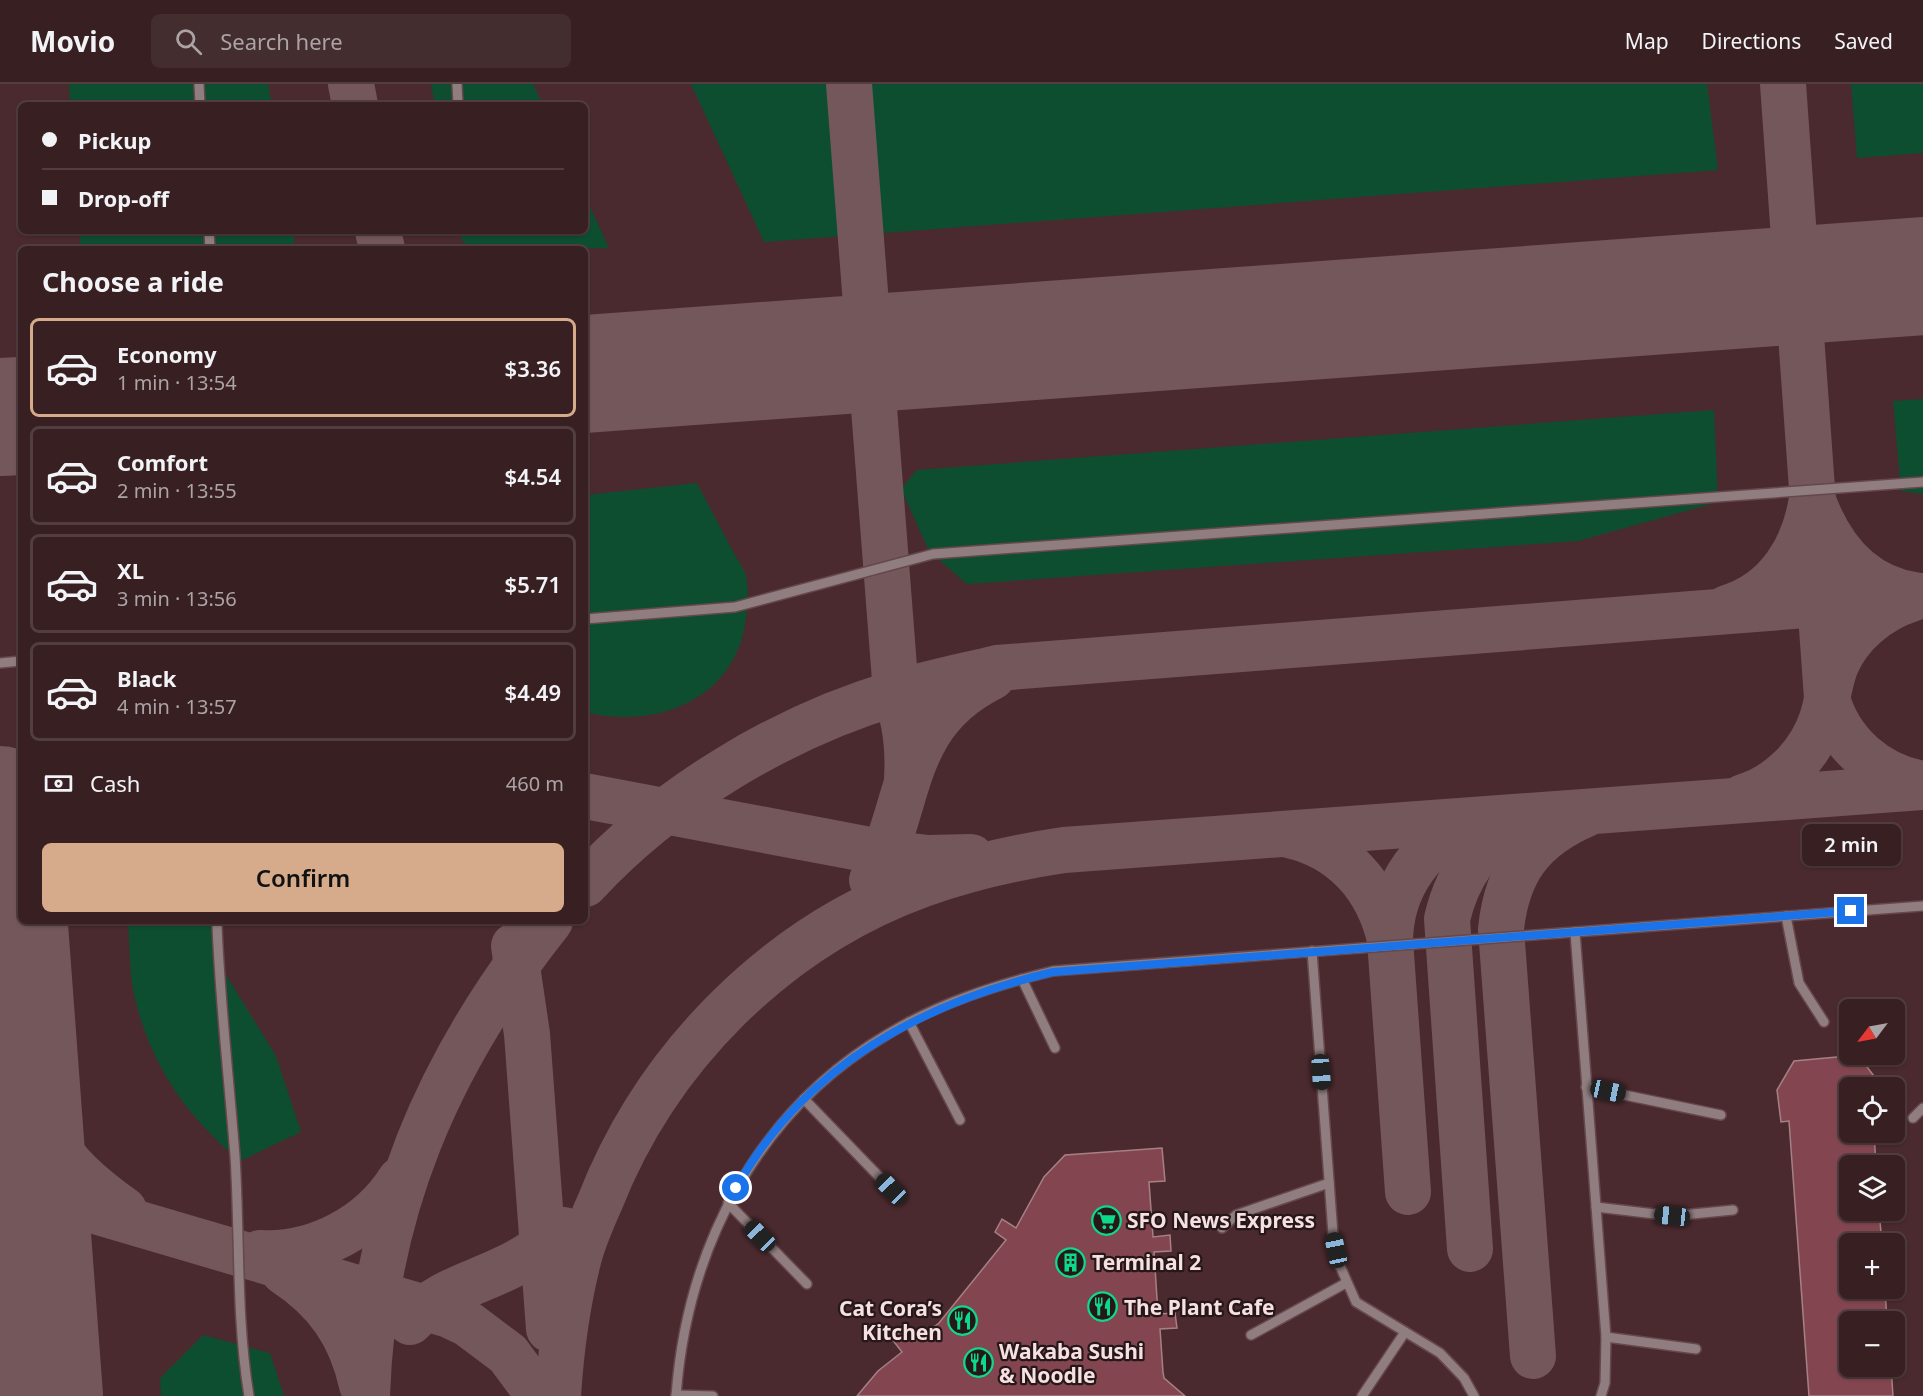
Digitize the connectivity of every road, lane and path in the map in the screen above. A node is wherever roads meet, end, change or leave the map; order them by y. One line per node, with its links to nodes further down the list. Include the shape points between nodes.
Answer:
1 (199, 84): 3 (lane)
2 (457, 84): 4 (lane)
3 (200, 102)
4 (458, 102)
5 (1923, 482): 6 (lane, via 933,554 735,607)
6 (588, 619)
7 (18, 661): 8 (lane)
8 (0, 663)
9 (1923, 906): 10 (lane)
10 (1786, 916): 12 (lane); 16 (lane, via 1799,983)
11 (218, 924): 37 (lane, via 235,1156 241,1345)
12 (1575, 932): 13 (lane); 18 (lane)
13 (1312, 951): 14 (lane, via 1053,972); 24 (lane)
14 (1022, 979): 15 (lane, via 967,996); 17 (lane)
15 (909, 1022): 19 (lane, via 862,1051); 23 (lane)
16 (1824, 1022)
17 (1055, 1048)
18 (1586, 1087): 21 (lane); 27 (lane)
19 (804, 1099): 25 (lane); 26 (lane, via 754,1157)
20 (1923, 1108): 22 (lane)
21 (1721, 1115)
22 (1913, 1118)
23 (960, 1120)
24 (1329, 1183): 29 (lane, via 1236,1215); 30 (lane, via 1333,1234)
25 (891, 1189)
26 (728, 1203): 31 (lane); 36 (lane, via 695,1288 680,1350)
27 (1596, 1207): 28 (lane, via 1680,1216); 34 (lane)
28 (1733, 1210)
29 (1222, 1228)
30 (1346, 1283): 32 (lane, via 1364,1309); 33 (lane)
31 (807, 1284)
32 (1405, 1332): 39 (lane); 40 (lane, via 1452,1364)
33 (1251, 1335)
34 (1606, 1337): 35 (lane); 41 (lane, via 1605,1383)
35 (1696, 1349)
36 (676, 1395): 38 (lane)
37 (249, 1396)
38 (713, 1396)
39 (1362, 1396)
40 (1474, 1396)
41 (1600, 1396)

